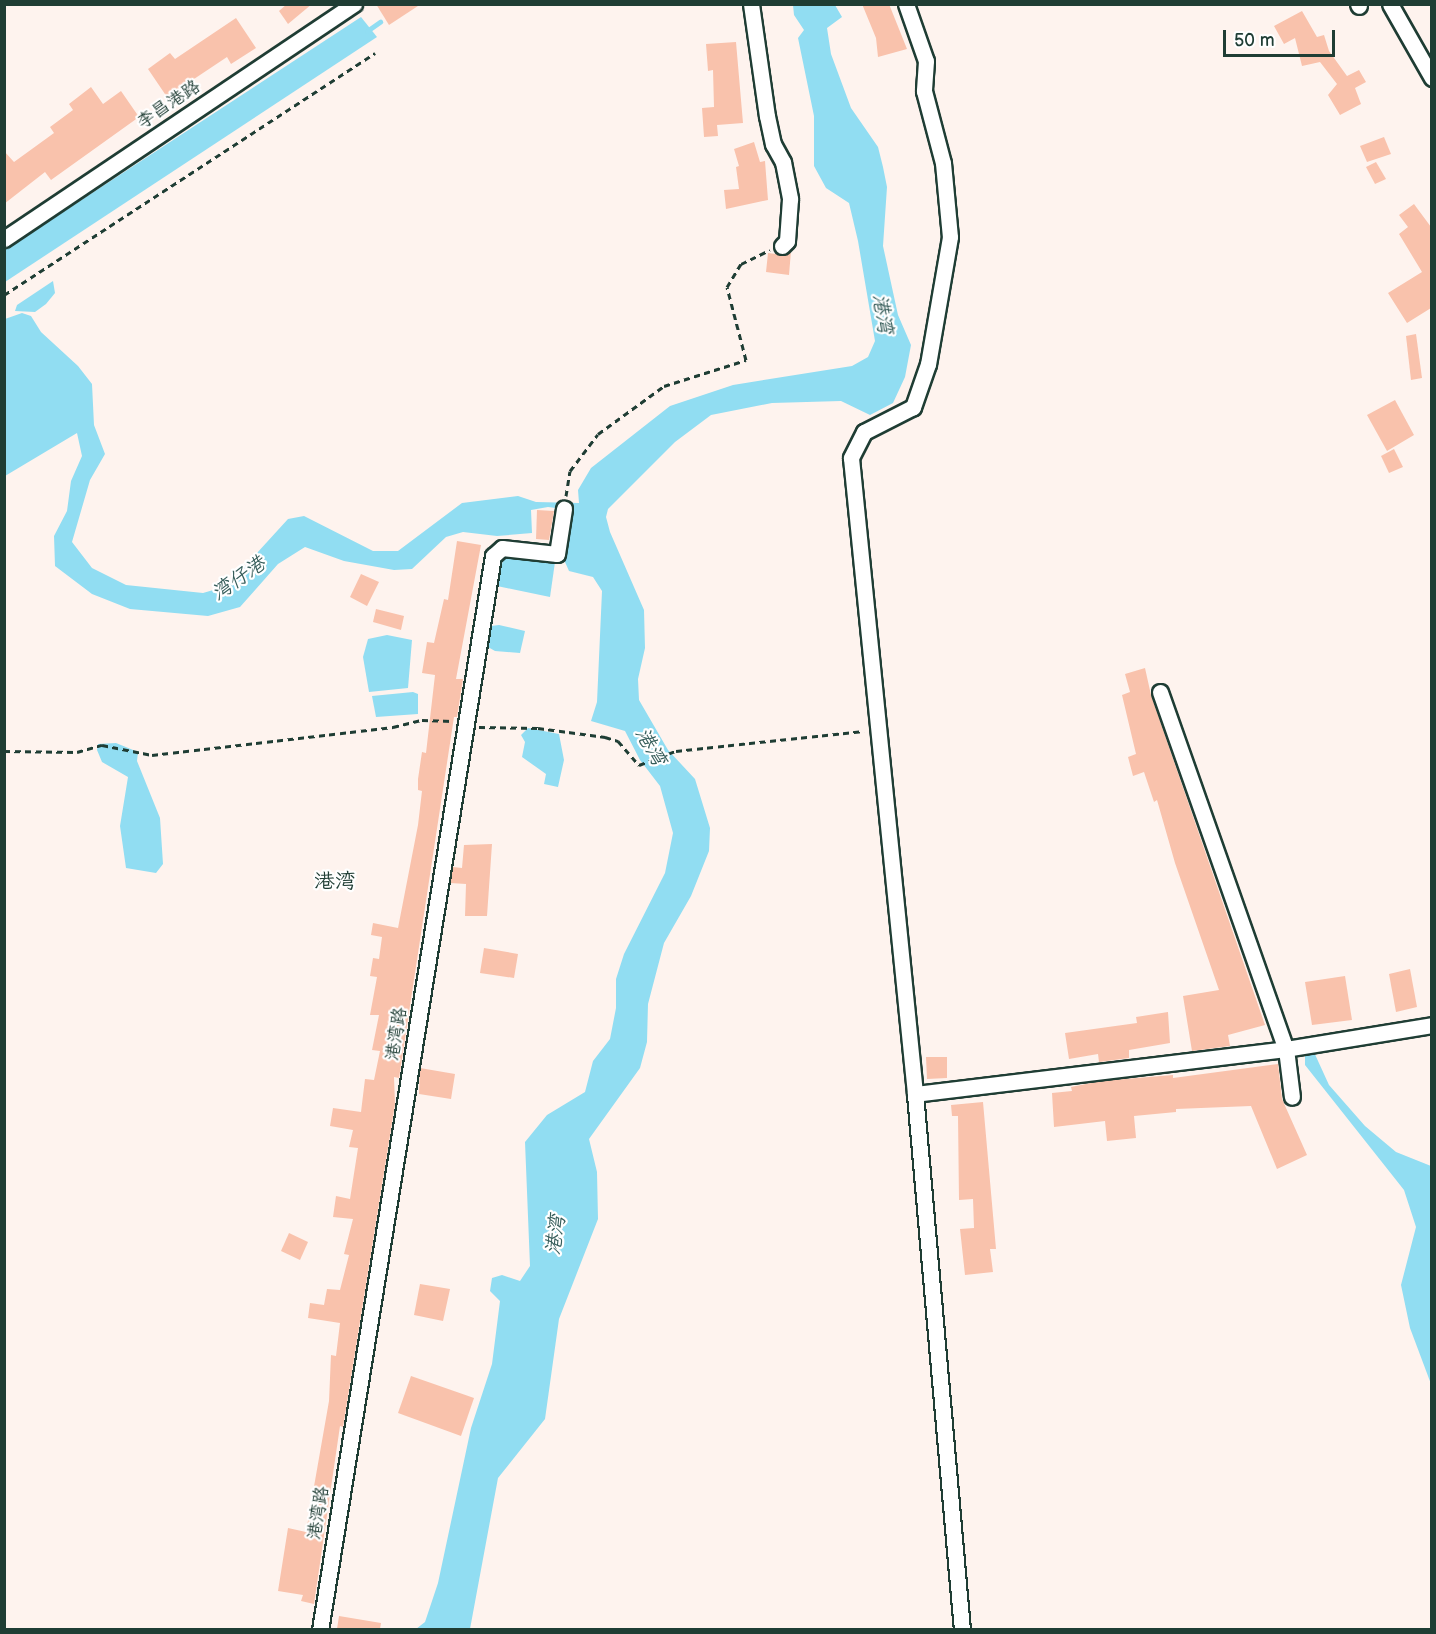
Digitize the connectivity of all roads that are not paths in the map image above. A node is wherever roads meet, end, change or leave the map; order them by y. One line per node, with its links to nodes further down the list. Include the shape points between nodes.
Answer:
1 (354, 4): 6 (street, 李昌港路)
2 (751, 4): 7 (street, via 767,116 773,144 783,162 790,199 787,241)
3 (906, 4): 12 (street, via 926,61 924,91 943,163 950,237 928,364 913,407 864,432 851,458)
4 (1390, 4): 5 (street)
5 (1431, 78)
6 (4, 239)
7 (782, 246)
8 (564, 509): 14 (street, 港湾路, via 557,554 502,548 493,556)
9 (1161, 692): 11 (street)
10 (1431, 1025): 11 (street)
11 (1287, 1049): 12 (street); 13 (street)
12 (915, 1094): 15 (street)
13 (1292, 1097)
14 (320, 1629)
15 (962, 1629)

